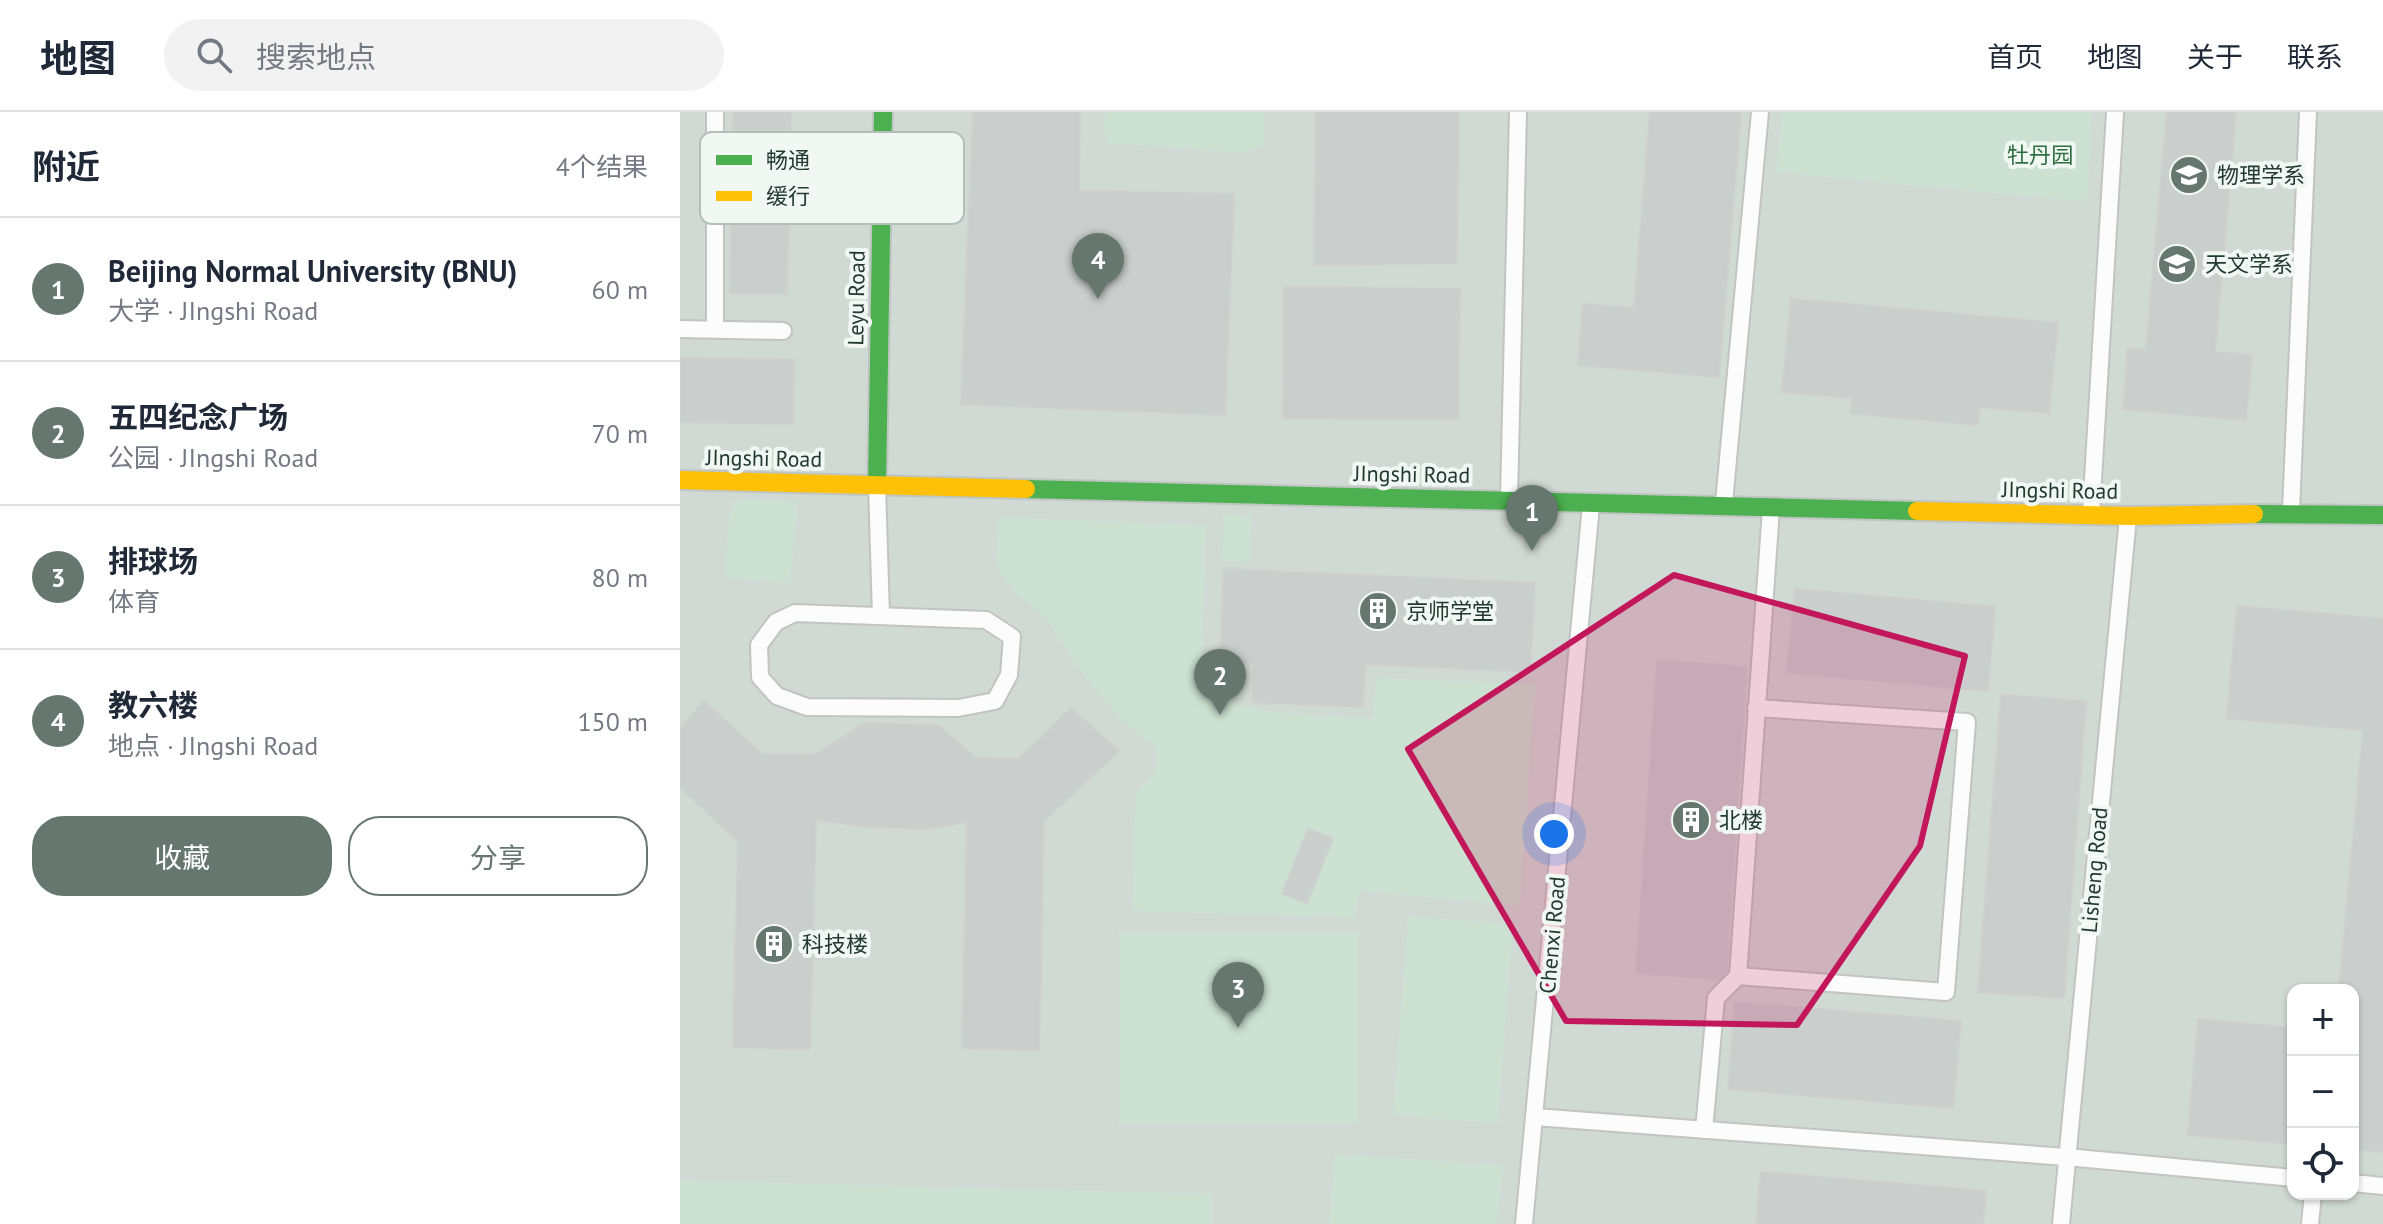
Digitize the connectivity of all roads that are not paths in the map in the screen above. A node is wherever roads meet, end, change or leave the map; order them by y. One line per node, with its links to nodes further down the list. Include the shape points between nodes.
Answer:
1 (883, 112): 6 (street, Leyu Road)
2 (1518, 112): 14 (lane)
3 (1760, 112): 16 (lane)
4 (2115, 112): 19 (lane)
5 (2308, 112): 18 (lane)
6 (883, 132)
7 (715, 224): 10 (lane)
8 (881, 224): 13 (street, Leyu Road)
9 (680, 329): 10 (lane)
10 (715, 329): 11 (lane)
11 (783, 331)
12 (680, 480): 13 (street, JIngshi Road)
13 (877, 485): 14 (street, JIngshi Road); 22 (lane)
14 (1509, 500): 15 (street, JIngshi Road)
15 (1591, 503): 16 (street, JIngshi Road); 25 (lane, Chenxi Road)
16 (1723, 505): 17 (street, JIngshi Road)
17 (1771, 507): 19 (street, JIngshi Road); 23 (lane)
18 (2291, 513): 20 (street, JIngshi Road); 21 (street, JIngshi Road)
19 (2091, 515): 21 (street, JIngshi Road)
20 (2383, 515)
21 (2128, 516): 27 (lane, Lisheng Road)
22 (881, 616): 22 (lane, via 795,613 776,622 759,645 760,677 777,696 807,707 958,708 995,701 1009,675 1012,637 986,620)
23 (1756, 708): 24 (lane); 24 (lane, via 1967,722 1946,992)
24 (1738, 976): 26 (lane, via 1716,998)
25 (1535, 1117): 26 (lane); 32 (lane, Chenxi Road)
26 (1704, 1130): 27 (lane)
27 (2066, 1157): 28 (lane); 33 (lane, Lisheng Road)
28 (2287, 1177)
29 (2359, 1184): 30 (lane)
30 (2383, 1186)
31 (2312, 1200): 34 (lane)
32 (1524, 1224)
33 (2061, 1224)
34 (2310, 1224)

